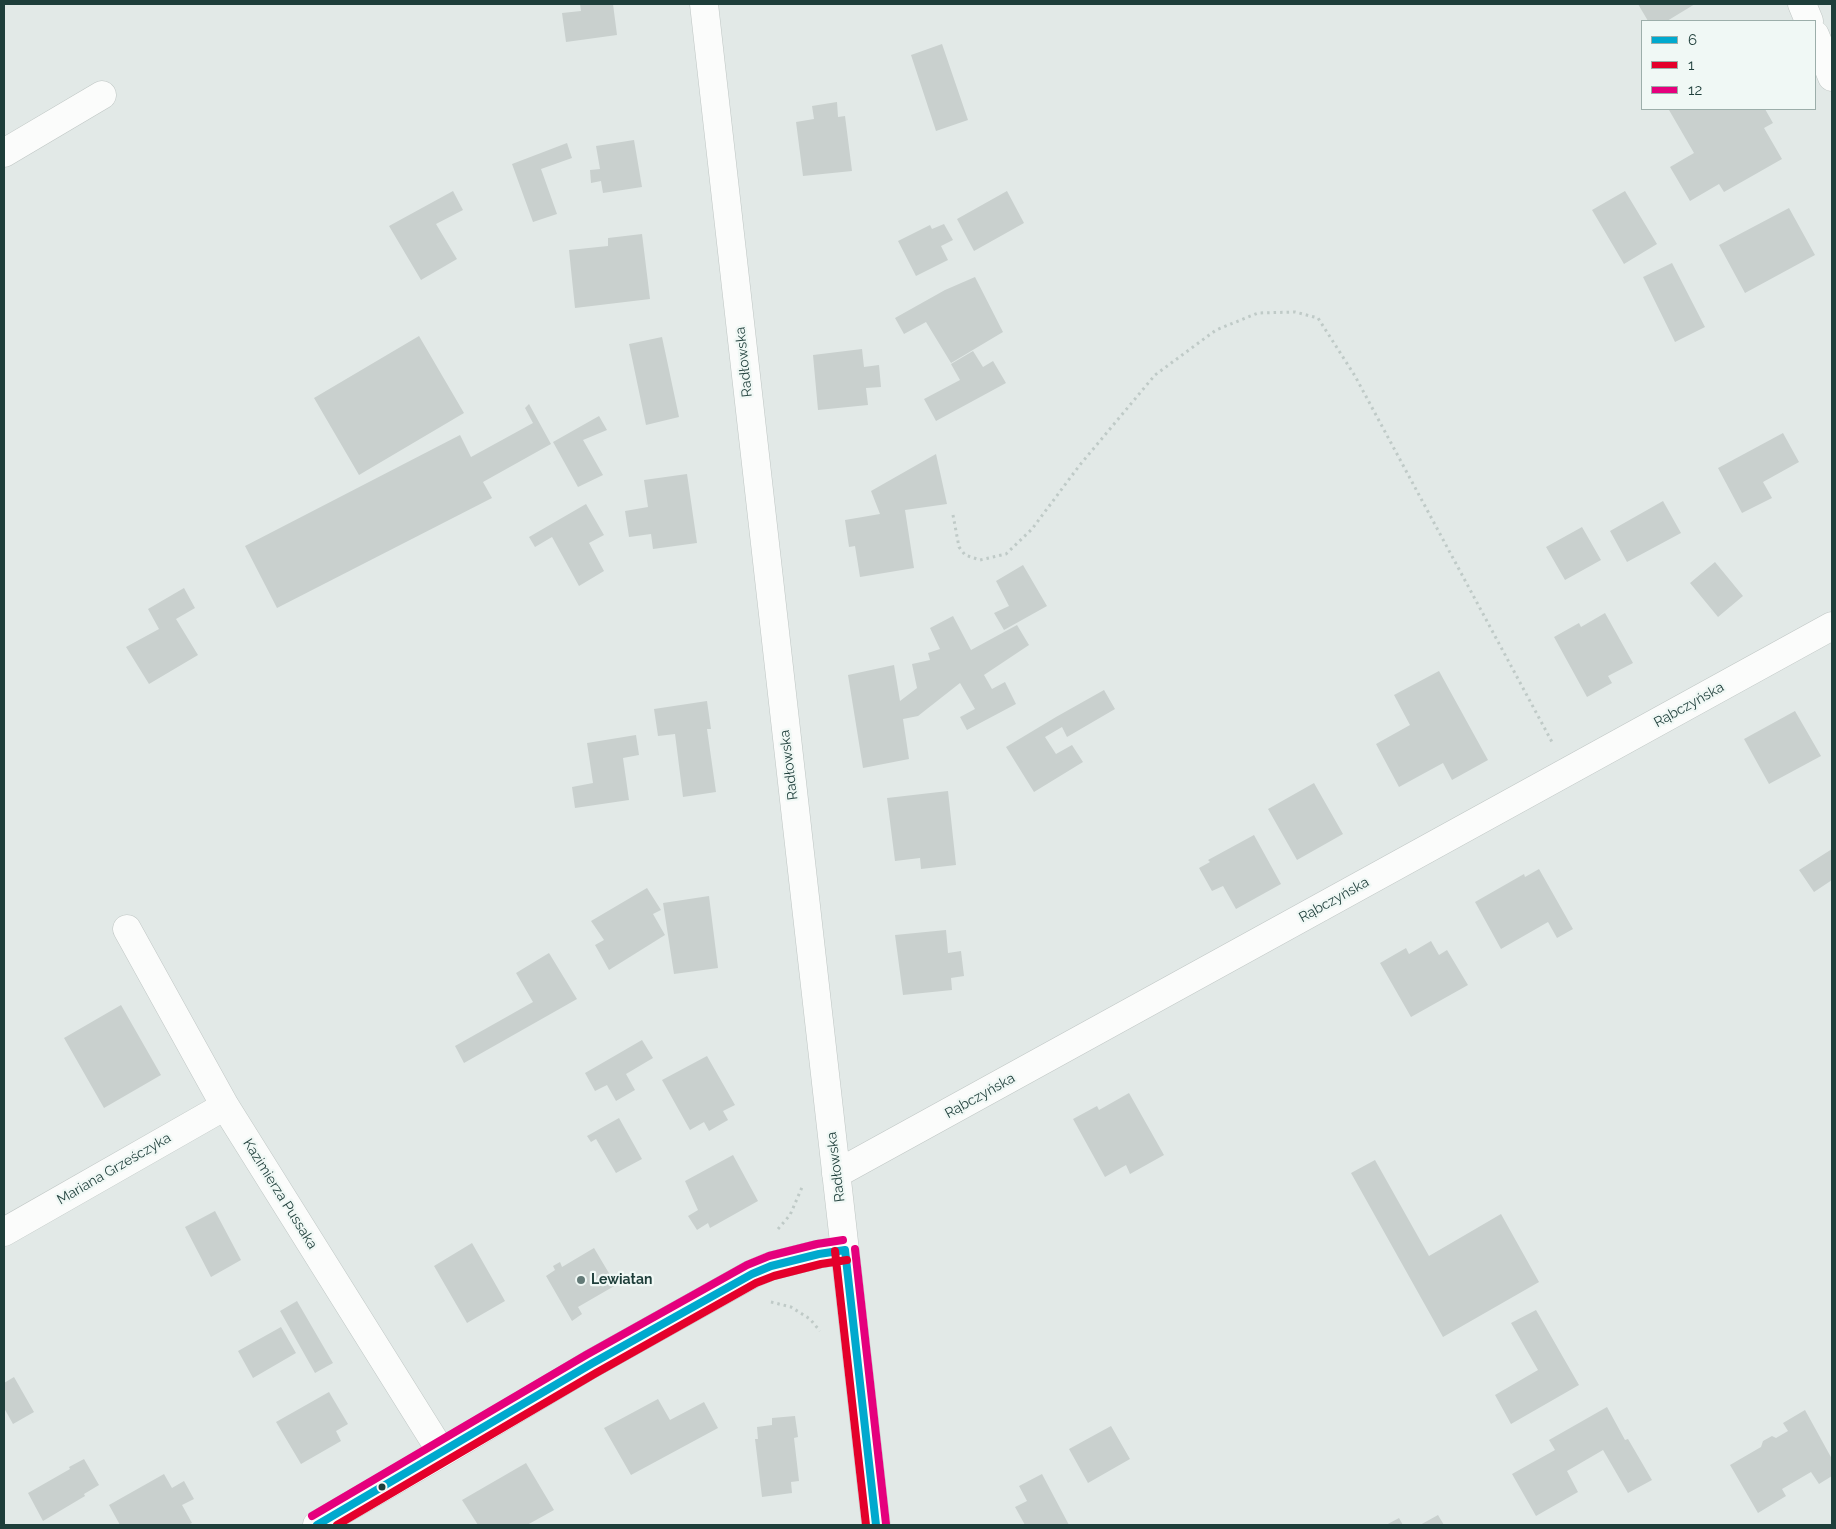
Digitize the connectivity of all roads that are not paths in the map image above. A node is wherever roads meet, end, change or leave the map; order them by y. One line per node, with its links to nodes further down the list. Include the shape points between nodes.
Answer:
1 (704, 4): 11 (street, Radłowska)
2 (1802, 4): 3 (street)
3 (1809, 20)
4 (1816, 37): 5 (street)
5 (1832, 77)
6 (102, 95): 7 (street)
7 (4, 153)
8 (1832, 626): 11 (street, Rąbczyńska)
9 (127, 929): 10 (street, Kazimierza Pussaka)
10 (225, 1106): 12 (street, Mariana Grześczyka); 14 (street, Kazimierza Pussaka)
11 (836, 1174): 13 (street, Radłowska)
12 (4, 1232)
13 (845, 1250): 14 (street, via 771,1266 752,1274 591,1364); 16 (street, Radłowska)
14 (442, 1453): 15 (street)
15 (317, 1525)
16 (876, 1525)

